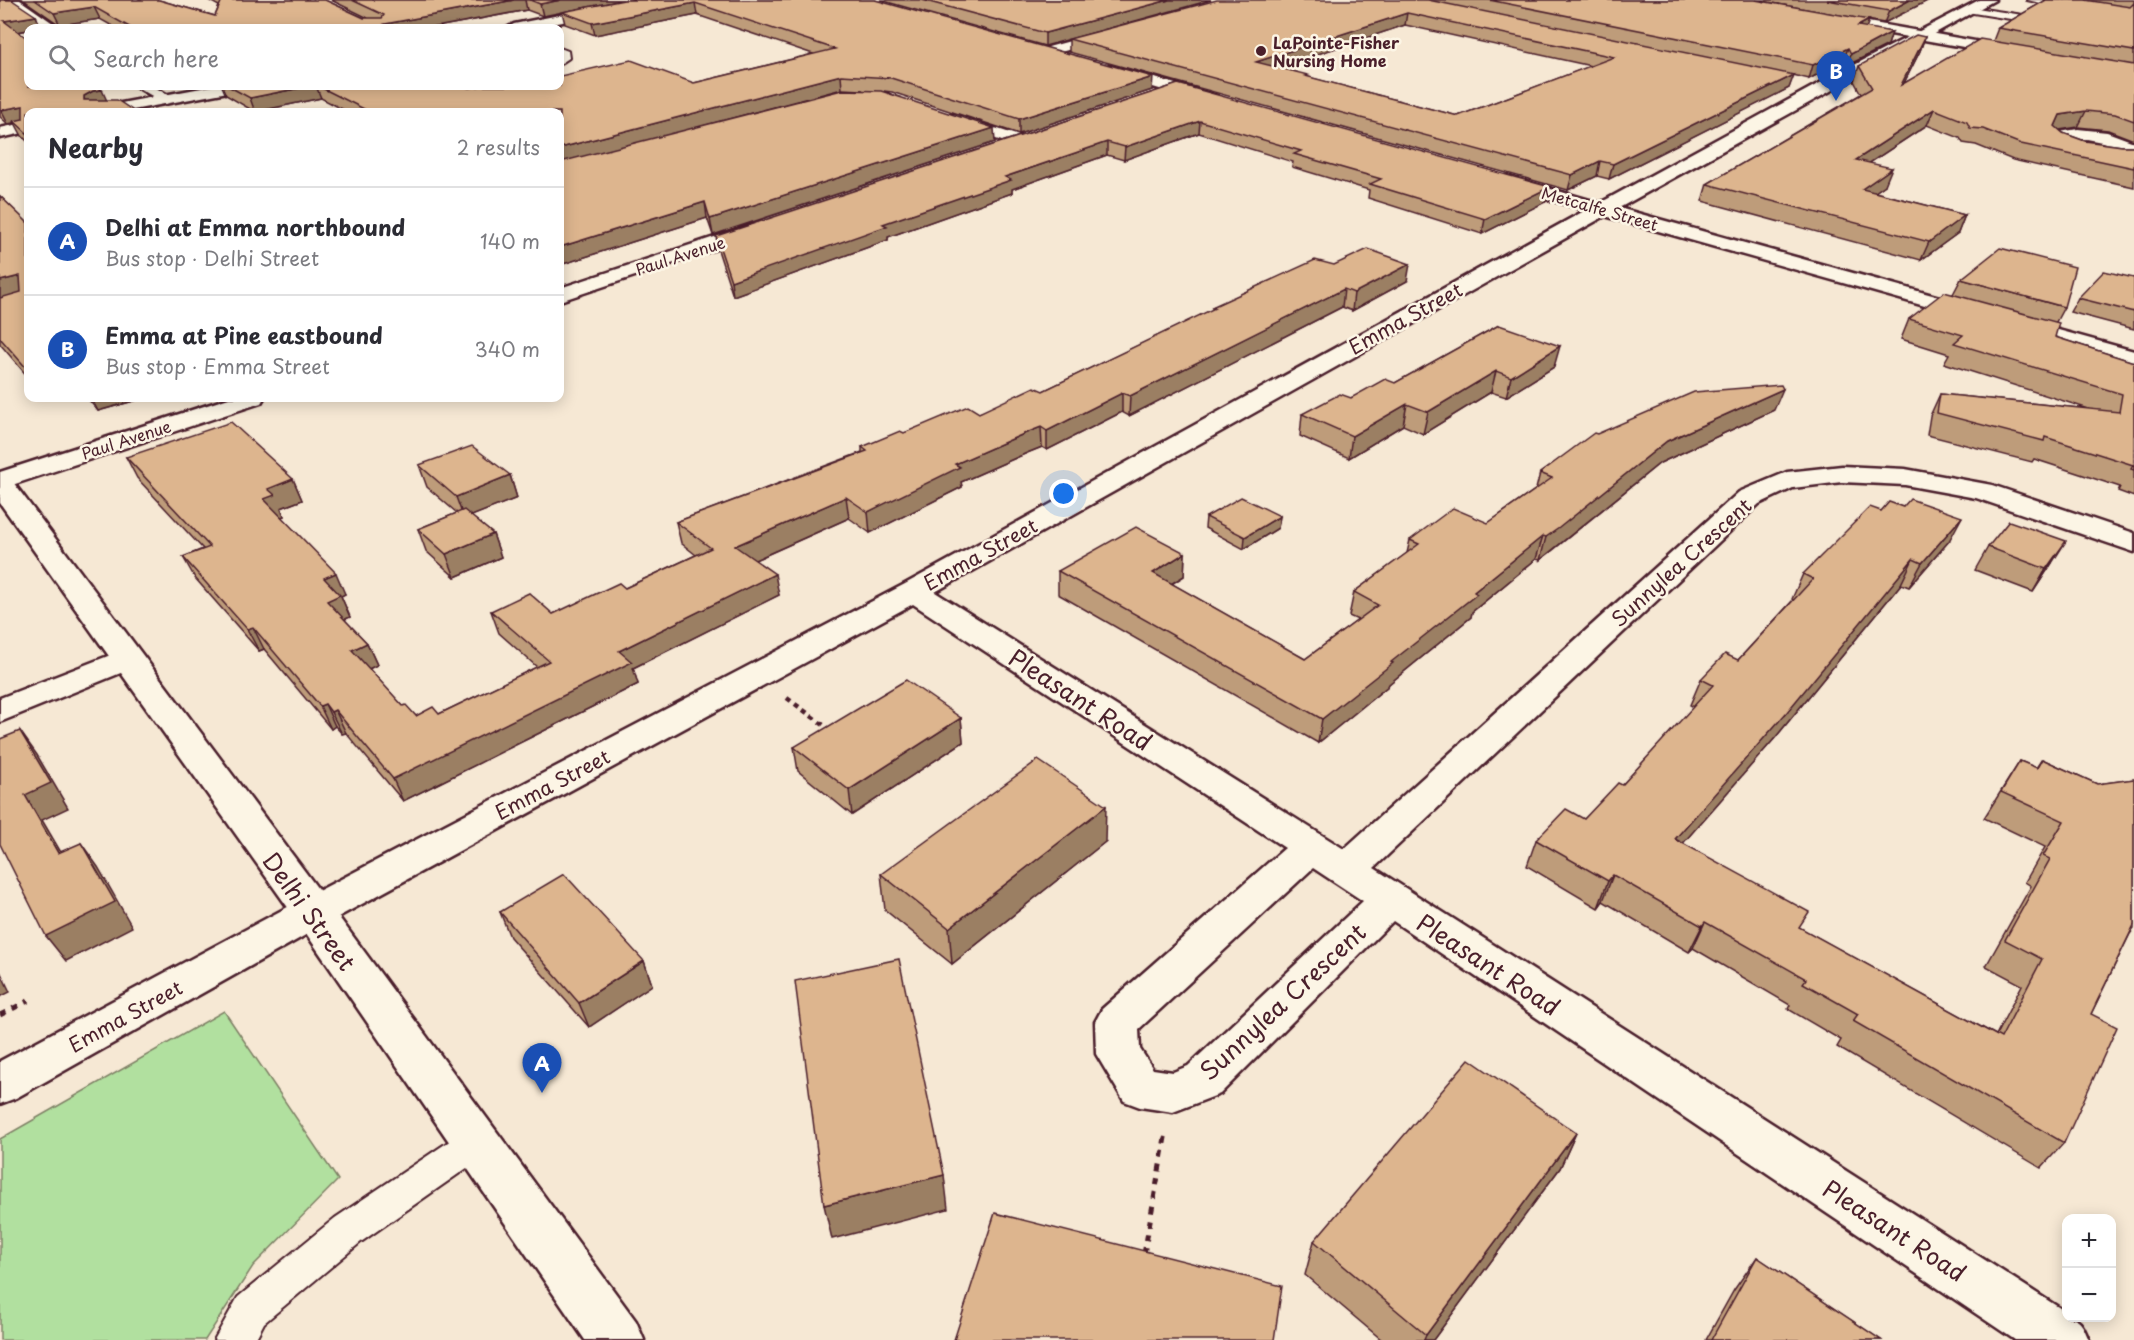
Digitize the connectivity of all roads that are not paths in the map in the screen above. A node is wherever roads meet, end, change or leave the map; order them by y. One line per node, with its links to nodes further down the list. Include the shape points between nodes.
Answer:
1 (10, 0): 9 (street)
2 (655, 0): 10 (street)
3 (1989, 0): 6 (street, Emma Street)
4 (2032, 0): 5 (lane)
5 (2088, 9)
6 (1970, 10): 8 (lane); 12 (street, Emma Street)
7 (1806, 15): 12 (street)
8 (2023, 18)
9 (47, 24)
10 (534, 24)
11 (1123, 31): 16 (street, via 1041,51)
12 (1922, 36): 13 (street); 15 (street, Emma Street)
13 (2029, 55)
14 (1803, 84): 15 (street)
15 (1821, 88): 30 (street, Emma Street)
16 (1177, 89): 19 (street); 21 (street)
17 (150, 90): 20 (street)
18 (212, 90): 20 (street)
19 (1151, 98)
20 (166, 99): 22 (street)
21 (1227, 103)
22 (120, 108)
23 (939, 115): 27 (street, via 1025,140)
24 (24, 128): 25 (street)
25 (0, 132)
26 (2134, 148): 28 (street, via 2099,136 2059,136 2059,141 2079,149)
27 (986, 153)
28 (2134, 154)
29 (1485, 176): 30 (street, Metcalfe Street)
30 (1602, 209): 33 (street, Metcalfe Street); 37 (street, Emma Street)
31 (772, 224): 32 (street, Paul Avenue)
32 (564, 294)
33 (2134, 358)
34 (240, 402): 35 (street, Paul Avenue)
35 (0, 483): 38 (street, Delhi Street)
36 (2134, 543): 41 (street, Sunnylea Crescent, via 1982,491 1905,477 1842,474 1787,480 1749,498)
37 (913, 591): 40 (street, Pleasant Road); 43 (street, Emma Street)
38 (126, 659): 39 (street); 43 (street, Delhi Street)
39 (0, 711)
40 (1311, 847): 41 (street, Pleasant Road); 42 (street, Sunnylea Crescent, via 1117,1022 1118,1054 1140,1086 1173,1092 1204,1080)
41 (1346, 871): 42 (street, Pleasant Road)
42 (1390, 899): 48 (street, Pleasant Road)
43 (313, 912): 44 (street, Emma Street); 45 (street, Delhi Street)
44 (0, 1084)
45 (475, 1143): 46 (lane, via 348,1230 251,1310); 47 (street, Delhi Street)
46 (233, 1340)
47 (617, 1340)
48 (2062, 1340)

